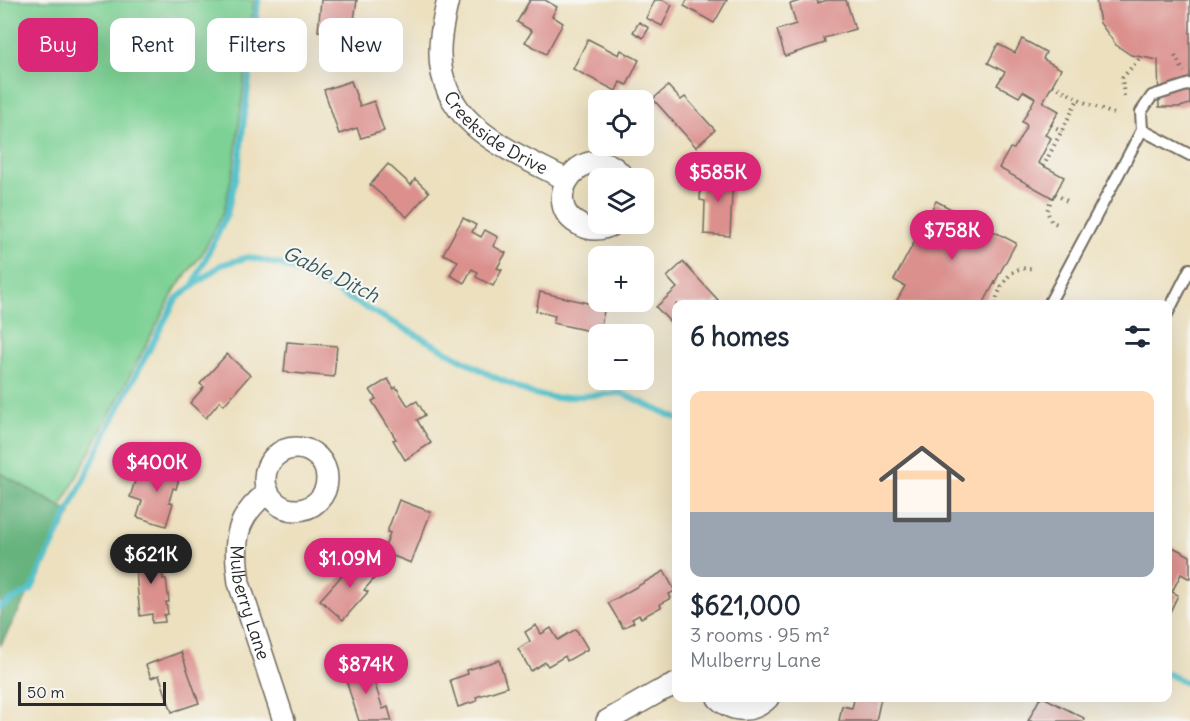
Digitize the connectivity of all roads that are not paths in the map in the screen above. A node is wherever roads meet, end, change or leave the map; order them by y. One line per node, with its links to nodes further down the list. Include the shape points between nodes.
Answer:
1 (448, 0): 6 (street, Creekside Drive, via 440,60 459,111 492,141)
2 (1190, 84): 3 (lane, via 1152,96 1141,112)
3 (1142, 130): 4 (lane); 9 (lane)
4 (1190, 154)
5 (612, 168): 6 (street, Creekside Drive, via 596,163 580,166)
6 (567, 180): 7 (street, Creekside Drive, via 563,192 567,211 574,221)
7 (588, 228)
8 (1190, 269): 10 (lane)
9 (1051, 300)
10 (1172, 304)
11 (268, 492): 15 (street, Mulberry Lane, via 242,520 236,560 239,583)
12 (672, 686): 16 (street)
13 (724, 702): 14 (street, via 744,710)
14 (762, 702)
15 (284, 721)
16 (607, 721)

